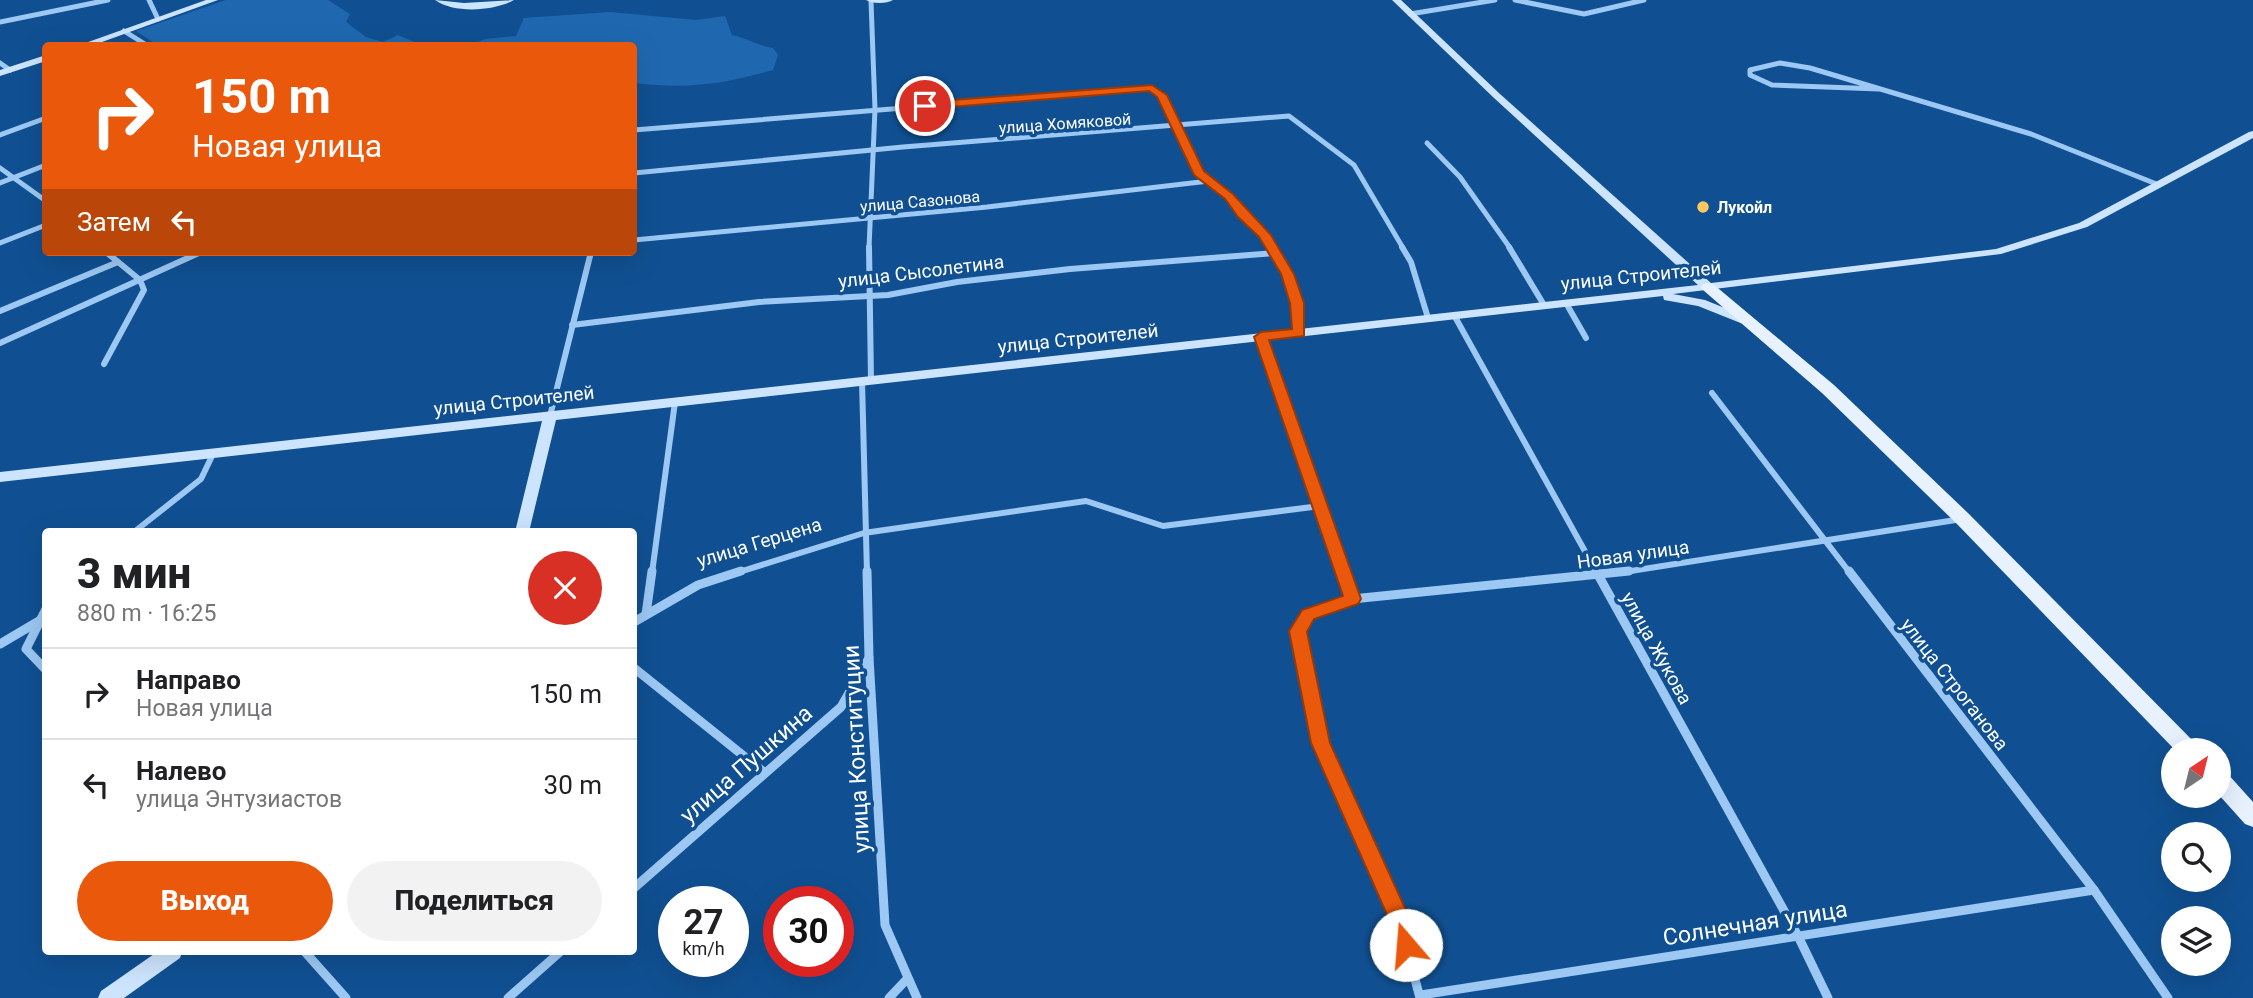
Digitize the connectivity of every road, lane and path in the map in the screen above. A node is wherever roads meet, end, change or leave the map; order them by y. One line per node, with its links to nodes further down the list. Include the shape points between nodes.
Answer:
1 (72, 0): 13 (street)
2 (108, 0): 13 (street)
3 (149, 0): 15 (street)
4 (214, 0): 15 (main road)
5 (439, 0): 6 (main road, via 472,4)
6 (510, 0)
7 (887, 0): 12 (main road)
8 (1396, 0): 14 (main road)
9 (1495, 0): 14 (street)
10 (1515, 0): 11 (street, via 1584,14)
11 (1644, 0)
12 (870, 1): 24 (street, улица Конституции)
13 (68, 9): 16 (street)
14 (1410, 14): 50 (main road)
15 (158, 19): 17 (main road)
16 (0, 22)
17 (124, 31): 18 (main road); 19 (street)
18 (92, 42)
19 (142, 42)
20 (42, 59): 22 (main road)
21 (0, 64): 22 (street)
22 (5, 71)
23 (1879, 89): 23 (street, via 1781,62 1750,70 1755,79 1772,85); 38 (street, via 2040,135 2123,167)
24 (875, 109): 26 (street, via 1152,88 1162,95); 27 (street); 31 (street, улица Конституции)
25 (42, 119): 28 (street)
26 (1175, 127): 31 (street, улица Хомяковой); 36 (street, via 1199,173); 57 (street, улица Хомяковой, via 1289,116 1320,137 1354,165 1380,207 1411,262)
27 (637, 131)
28 (0, 135)
29 (2250, 139): 38 (main road, улица Строителей)
30 (1427, 143): 54 (street, via 1457,174)
31 (870, 151): 34 (street, улица Хомяковой); 40 (street, улица Конституции)
32 (42, 167): 35 (street)
33 (0, 168): 35 (street)
34 (637, 173)
35 (13, 178): 37 (street); 39 (street)
36 (1209, 181): 40 (street, улица Сазонова); 44 (street, via 1264,235)
37 (0, 183)
38 (2154, 188): 50 (main road, улица Строителей, via 2083,225 1997,252)
39 (42, 198)
40 (868, 218): 42 (street, улица Сазонова); 52 (street, улица Конституции)
41 (42, 227): 43 (street)
42 (637, 240)
43 (0, 243)
44 (1275, 253): 52 (street, улица Сысолетина, via 1070,269); 60 (street, via 1297,303)
45 (111, 256): 48 (street)
46 (192, 256): 49 (street)
47 (589, 256): 59 (street)
48 (118, 262): 49 (street); 55 (street)
49 (139, 280): 63 (street); 64 (street, via 144,290 141,301)
50 (1708, 287): 51 (main road, улица Строителей); 58 (main road)
51 (1635, 295): 53 (main road, улица Строителей); 58 (main road, via 1701,303)
52 (870, 296): 59 (street, улица Сысолетина, via 760,302); 65 (street, улица Конституции)
53 (1566, 303): 54 (main road, улица Строителей); 62 (street)
54 (1544, 305): 56 (main road, улица Строителей)
55 (0, 311)
56 (1454, 315): 57 (main road, улица Строителей); 77 (street, улица Жукова)
57 (1428, 318): 60 (main road, улица Строителей)
58 (1752, 324): 72 (main road, via 1828,389)
59 (572, 325): 68 (street)
60 (1299, 332): 61 (main road, улица Строителей)
61 (1261, 337): 65 (main road, улица Строителей); 71 (street)
62 (1586, 338)
63 (0, 343)
64 (104, 364)
65 (866, 381): 67 (main road, улица Строителей); 75 (street, улица Конституции)
66 (1712, 393): 76 (street, улица Строганова)
67 (675, 402): 68 (main road, улица Строителей); 79 (street)
68 (550, 416): 69 (main road, улица Строителей); 74 (main road)
69 (213, 454): 70 (main road, улица Строителей); 73 (street, via 201,479)
70 (0, 477)
71 (1320, 506): 75 (street, via 1163,526 1086,501); 78 (street)
72 (1963, 519): 76 (street, Новая улица); 87 (main road)
73 (139, 528)
74 (523, 528)
75 (864, 533): 79 (street, улица Герцена, via 698,585); 84 (street, улица Конституции)
76 (1824, 540): 77 (street, Новая улица); 92 (street, улица Строганова)
77 (1600, 576): 78 (street, Новая улица); 93 (street, улица Жукова)
78 (1352, 599): 98 (street, Новая улица, via 1308,615 1298,631 1321,743 1399,919)
79 (646, 614): 81 (street, улица Герцена)
80 (42, 617): 82 (street)
81 (637, 620)
82 (40, 621): 83 (street); 85 (street, via 26,649)
83 (0, 644)
84 (869, 658): 88 (street, улица Пушкина, via 841,707); 97 (street, улица Конституции, via 885,925)
85 (42, 666)
86 (637, 670): 88 (street)
87 (2177, 738)
88 (765, 773): 91 (street, улица Пушкина)
89 (2231, 793): 90 (main road)
90 (2253, 817)
91 (637, 885)
92 (2094, 890): 93 (street, Солнечная улица); 105 (street, улица Строганова)
93 (1798, 936): 98 (street, Солнечная улица); 104 (street, улица Жукова)
94 (169, 955): 99 (main road)
95 (308, 955): 100 (street)
96 (557, 955): 101 (street)
97 (907, 979): 102 (street); 103 (street, улица Конституции)
98 (1420, 997)
99 (108, 998)
100 (346, 998)
101 (508, 998)
102 (890, 998)
103 (917, 998)
104 (1828, 998)
105 (2168, 998)

